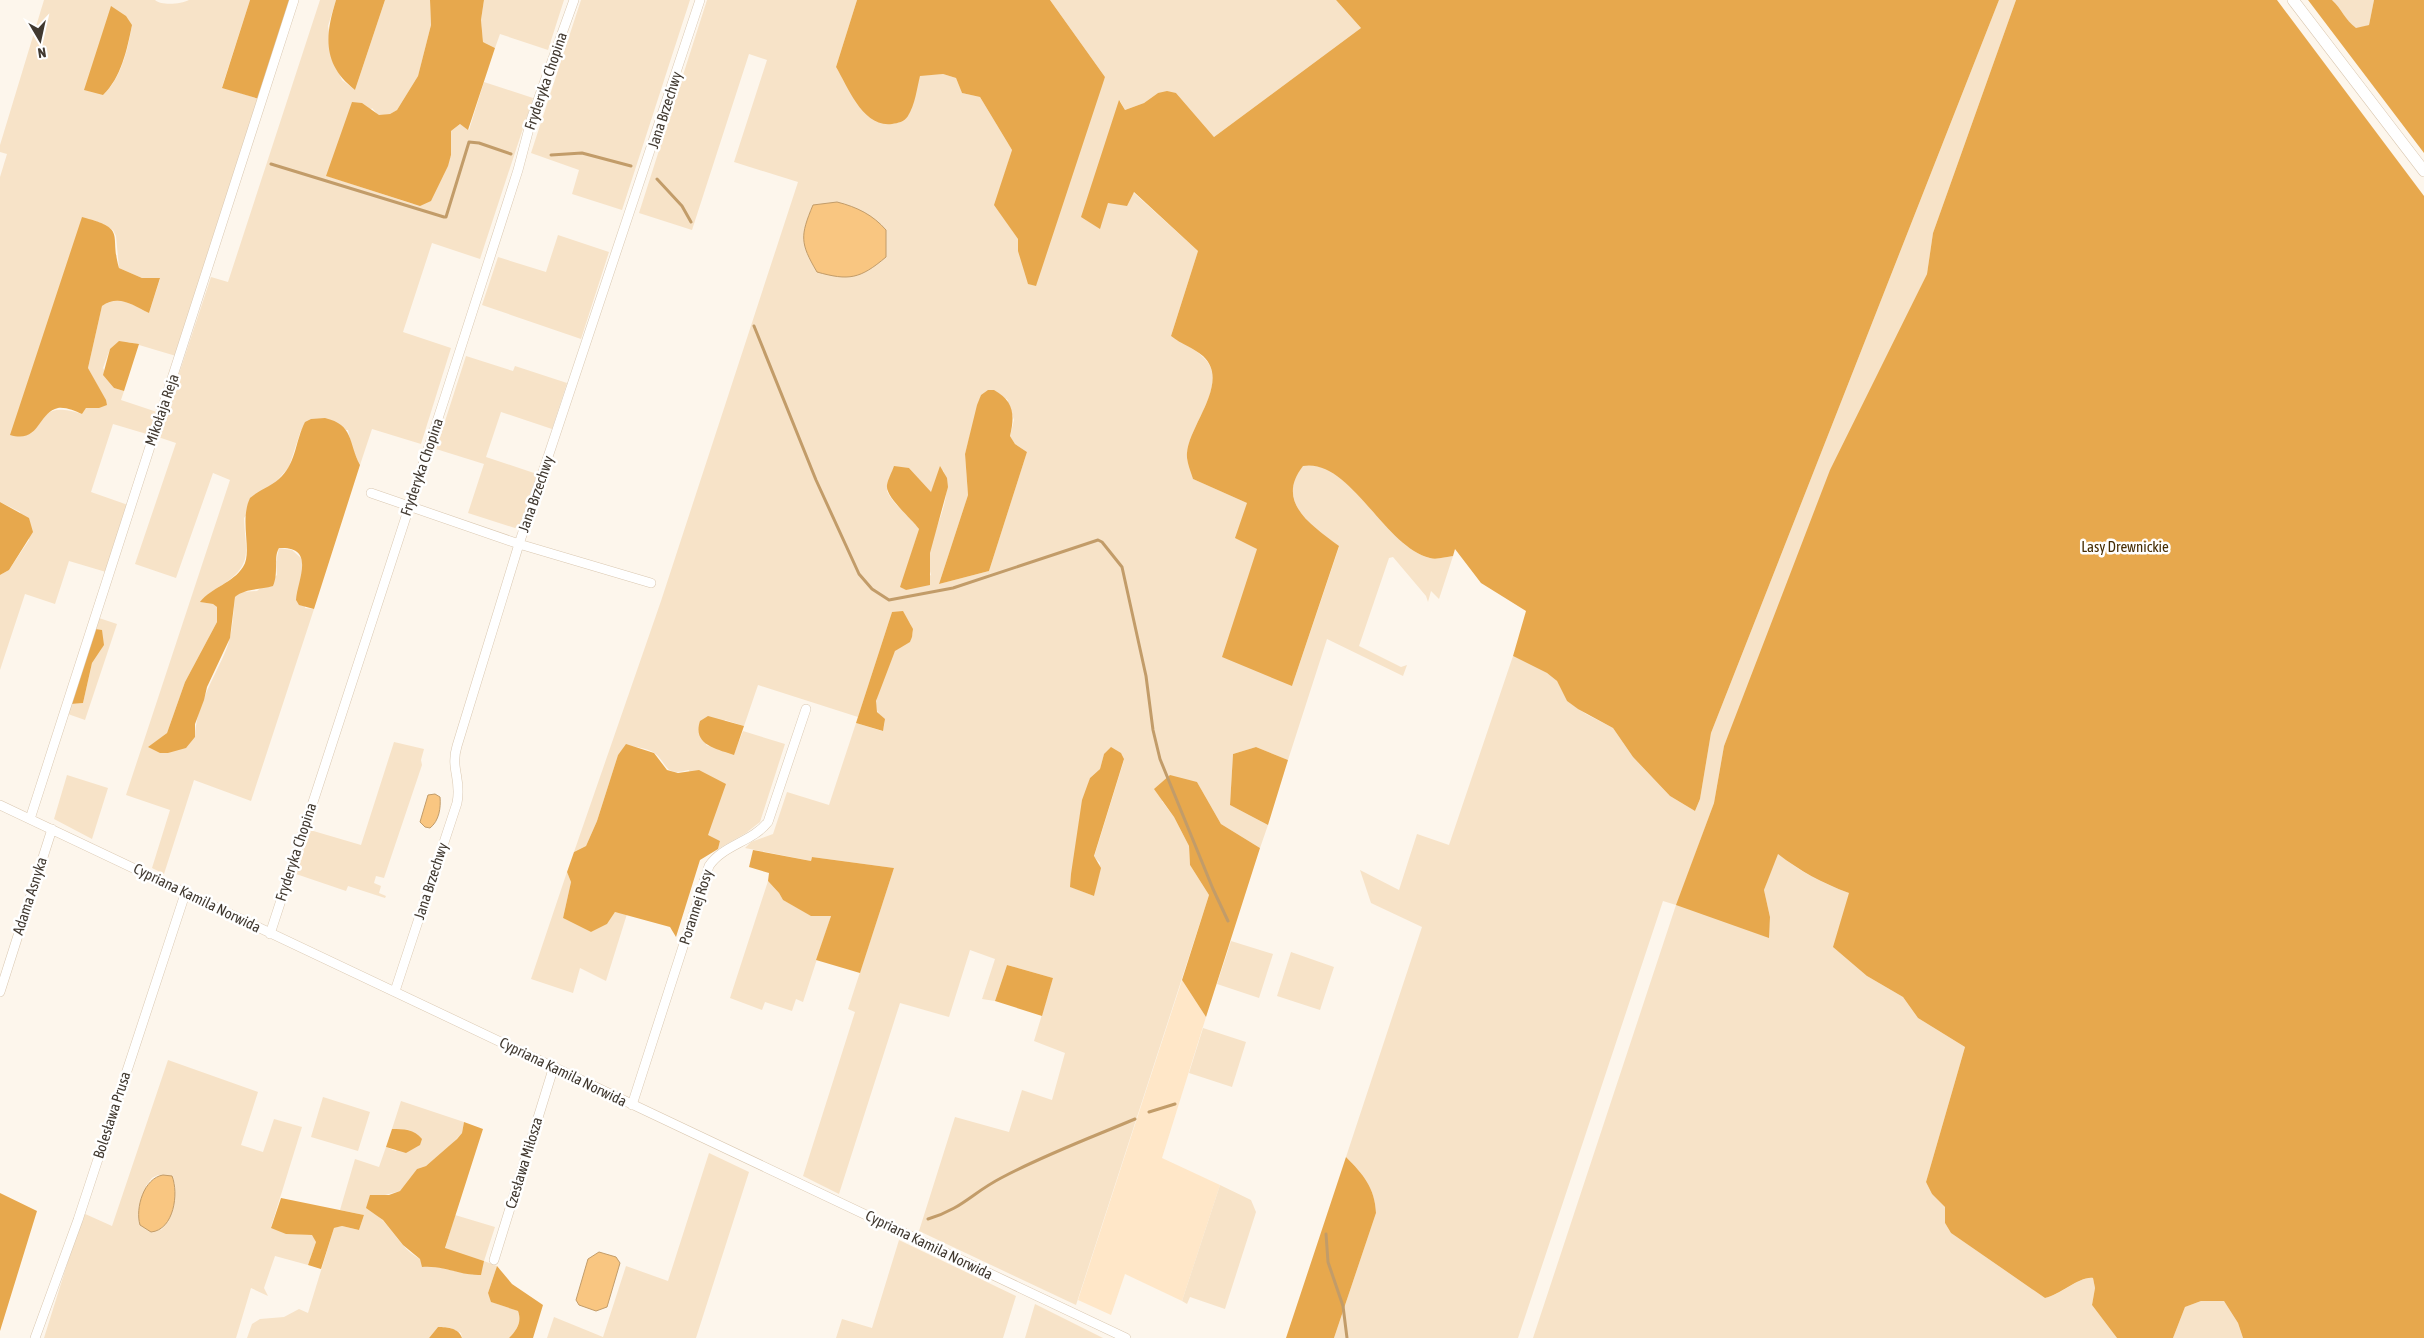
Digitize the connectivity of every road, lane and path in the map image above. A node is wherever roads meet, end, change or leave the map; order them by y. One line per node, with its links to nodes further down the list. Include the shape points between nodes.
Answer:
1 (294, 0): 12 (street, Mikołaja Reja)
2 (574, 0): 7 (street, Fryderyka Chopina, via 532,117 502,220)
3 (700, 0): 8 (street, Jana Brzechwy)
4 (2294, 0): 5 (main road)
5 (2424, 171)
6 (371, 493): 7 (street)
7 (408, 506): 8 (street); 15 (street, Fryderyka Chopina)
8 (519, 544): 9 (street); 16 (street, Jana Brzechwy, via 454,756 454,769 460,785 457,803)
9 (650, 583)
10 (806, 708): 19 (street, Porannej Rosy, via 768,822 760,832 718,856 709,866)
11 (0, 805): 12 (street, Cypriana Kamila Norwida)
12 (30, 819): 13 (street, Cypriana Kamila Norwida)
13 (52, 830): 14 (street, Cypriana Kamila Norwida); 17 (street, Adama Asnyka)
14 (186, 891): 15 (street, Cypriana Kamila Norwida); 21 (street, Bolesława Prusa, via 78,1220)
15 (270, 934): 16 (street, Cypriana Kamila Norwida)
16 (395, 991): 18 (street, Cypriana Kamila Norwida)
17 (0, 992)
18 (554, 1066): 19 (street, Cypriana Kamila Norwida); 20 (street, Czesława Miłosza)
19 (632, 1105): 22 (street, Cypriana Kamila Norwida)
20 (494, 1260)
21 (35, 1338)
22 (1126, 1338)

